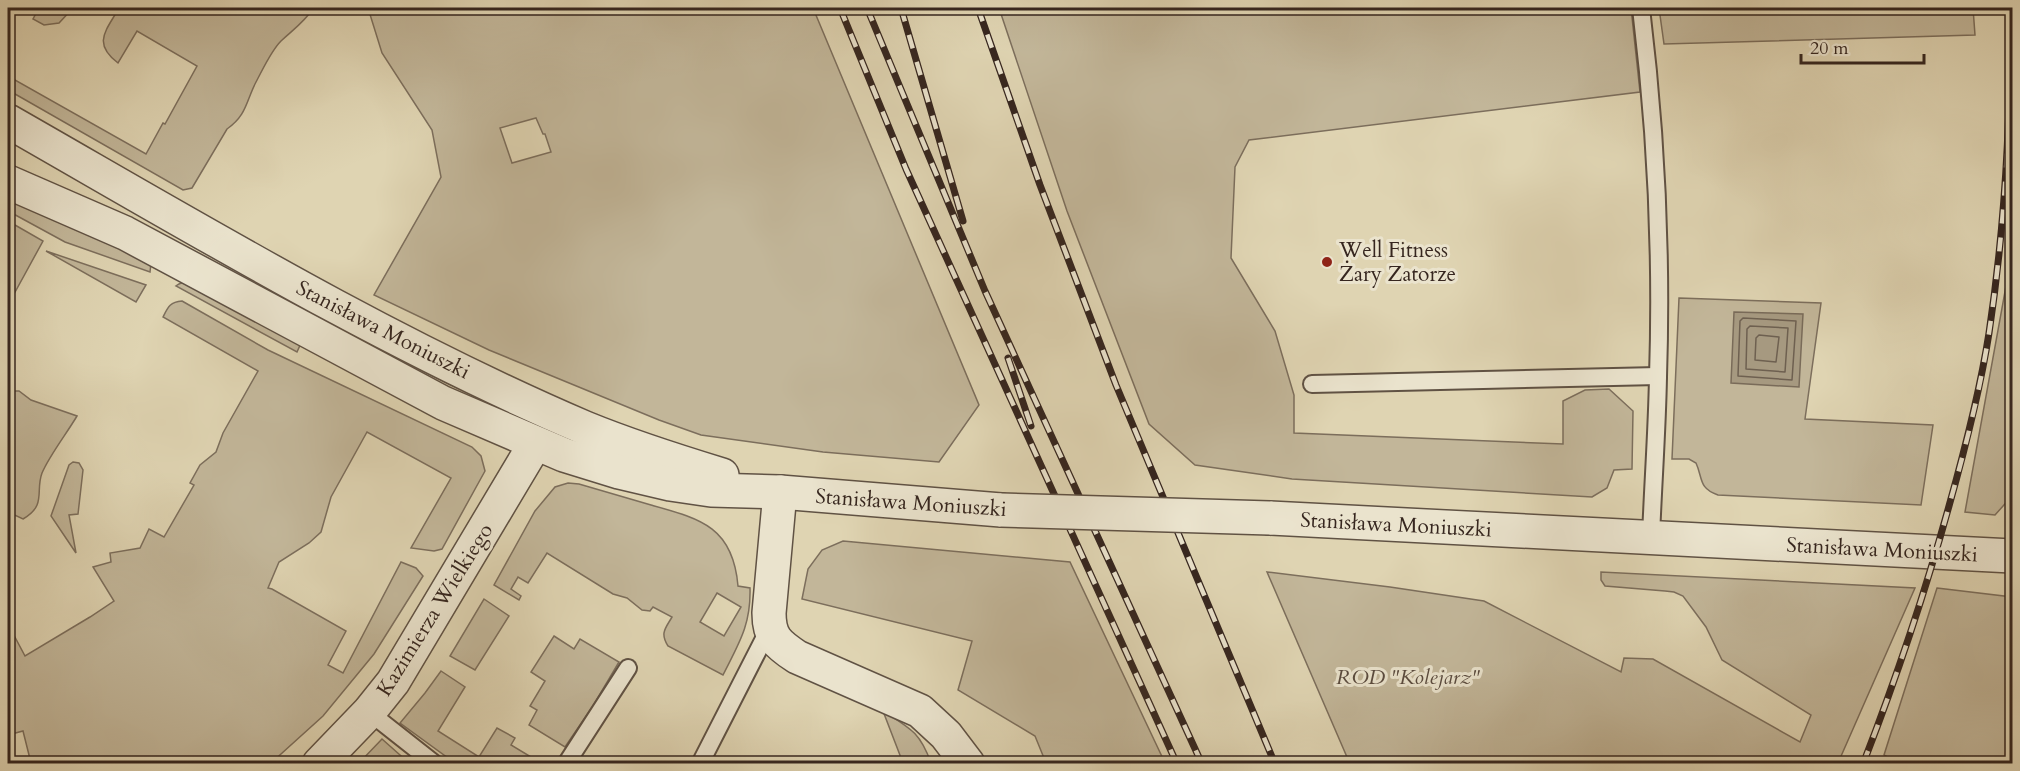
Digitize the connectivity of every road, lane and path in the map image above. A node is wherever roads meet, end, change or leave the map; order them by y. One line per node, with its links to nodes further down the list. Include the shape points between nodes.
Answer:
1 (1641, 8): 4 (lane, via 1649,70 1658,236)
2 (8, 121): 7 (street, Stanisława Moniuszki, via 281,277 454,368 586,428 667,458)
3 (8, 182): 6 (street, Stanisława Moniuszki, via 125,233 443,403)
4 (1658, 376): 5 (lane); 8 (lane)
5 (1312, 384)
6 (536, 444): 7 (street, Stanisława Moniuszki, via 619,472 670,484 711,490); 12 (street, Kazimierza Wielkiego, via 405,664)
7 (780, 492): 8 (street, Stanisława Moniuszki, bridge, via 1001,510 1270,518); 10 (street)
8 (1651, 537): 9 (street, Stanisława Moniuszki)
9 (2013, 556)
10 (769, 629): 16 (lane); 17 (street, via 781,647 796,657 920,711 946,735)
11 (628, 668): 15 (lane)
12 (369, 712): 13 (street, Kazimierza Wielkiego); 14 (lane)
13 (319, 764)
14 (435, 764)
15 (566, 764)
16 (700, 764)
17 (968, 764)

